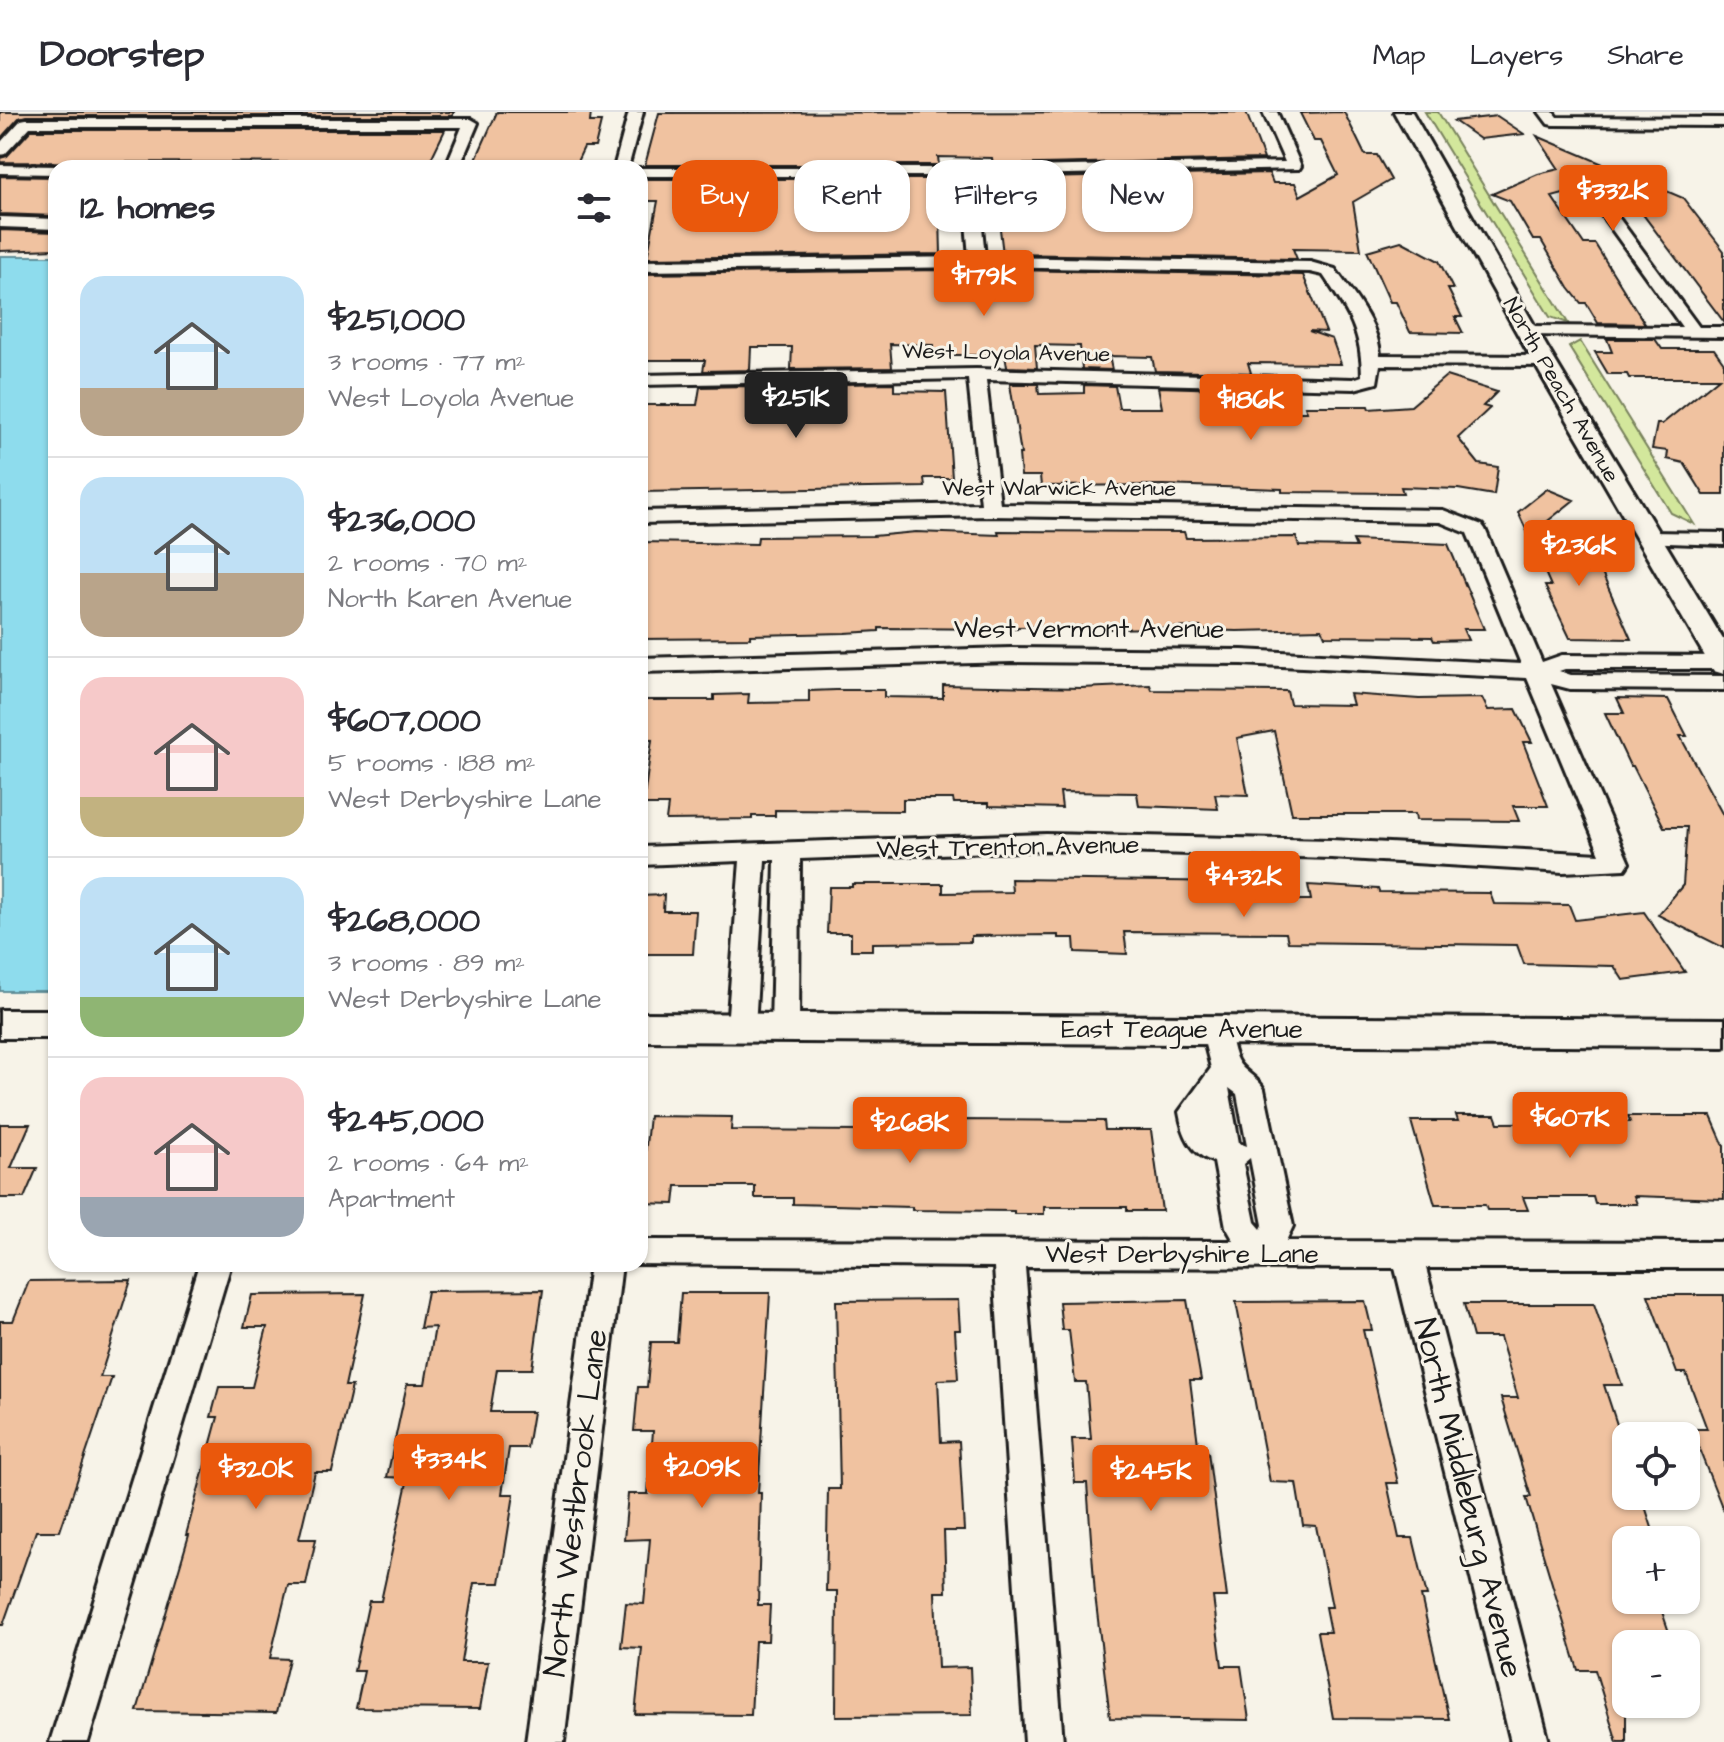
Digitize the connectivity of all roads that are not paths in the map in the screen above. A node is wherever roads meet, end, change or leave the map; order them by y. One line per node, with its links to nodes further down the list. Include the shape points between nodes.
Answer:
1 (636, 112): 9 (street)
2 (1270, 112): 12 (street, via 1294,166)
3 (1403, 112): 23 (street, North Peach Avenue)
4 (1546, 112): 6 (street, via 1553,121)
5 (285, 118): 7 (street, via 26,123); 8 (street, via 471,123)
6 (1724, 122)
7 (0, 151)
8 (455, 160)
9 (623, 160)
10 (0, 169): 11 (street)
11 (48, 170)
12 (1066, 170)
13 (648, 172): 14 (street)
14 (926, 172)
15 (1608, 213): 21 (street)
16 (0, 222): 17 (street)
17 (48, 224)
18 (974, 232): 19 (street)
19 (977, 262): 20 (street); 24 (street, via 1310,267 1329,272 1355,309)
20 (648, 266)
21 (1694, 332): 22 (street); 23 (street)
22 (1724, 332)
23 (1536, 347): 24 (street); 29 (street, North Peach Avenue)
24 (1372, 354): 25 (street, West Loyola Avenue, via 1371,379 1354,384)
25 (976, 374): 26 (street, West Loyola Avenue); 27 (street)
26 (648, 380)
27 (991, 510): 28 (street, West Warwick Avenue); 33 (street, West Warwick Avenue, via 1443,516 1475,529)
28 (648, 517)
29 (1647, 538): 30 (street); 32 (street, North Peach Avenue)
30 (1724, 539)
31 (648, 665): 33 (street, West Vermont Avenue, via 1011,655 1227,657)
32 (1723, 670): 33 (street, West Vermont Avenue, via 1570,682)
33 (1537, 672): 34 (street, West Trenton Avenue, via 1616,863 1046,842)
34 (788, 851): 35 (street, West Trenton Avenue); 41 (street)
35 (753, 852): 36 (street, West Trenton Avenue); 40 (street)
36 (648, 856)
37 (0, 1024): 38 (street)
38 (48, 1024)
39 (648, 1027): 40 (street, East Teague Avenue)
40 (741, 1027): 41 (street, East Teague Avenue)
41 (785, 1027): 42 (street, East Teague Avenue)
42 (1215, 1029): 43 (street, East Teague Avenue); 44 (street)
43 (1724, 1033)
44 (1219, 1079): 45 (street, via 1250,1089); 46 (street)
45 (1263, 1154): 46 (street); 49 (street, via 1278,1226)
46 (1226, 1155): 49 (street, via 1241,1227)
47 (648, 1253): 48 (street, West Derbyshire Lane)
48 (1009, 1254): 49 (street, West Derbyshire Lane); 56 (street)
49 (1263, 1254): 50 (street, West Derbyshire Lane)
50 (1407, 1254): 51 (street, West Derbyshire Lane); 57 (street, North Middleburg Avenue)
51 (1724, 1255)
52 (213, 1272): 54 (street)
53 (605, 1272): 55 (street, North Westbrook Lane)
54 (69, 1742)
55 (545, 1742)
56 (1044, 1742)
57 (1530, 1742)

